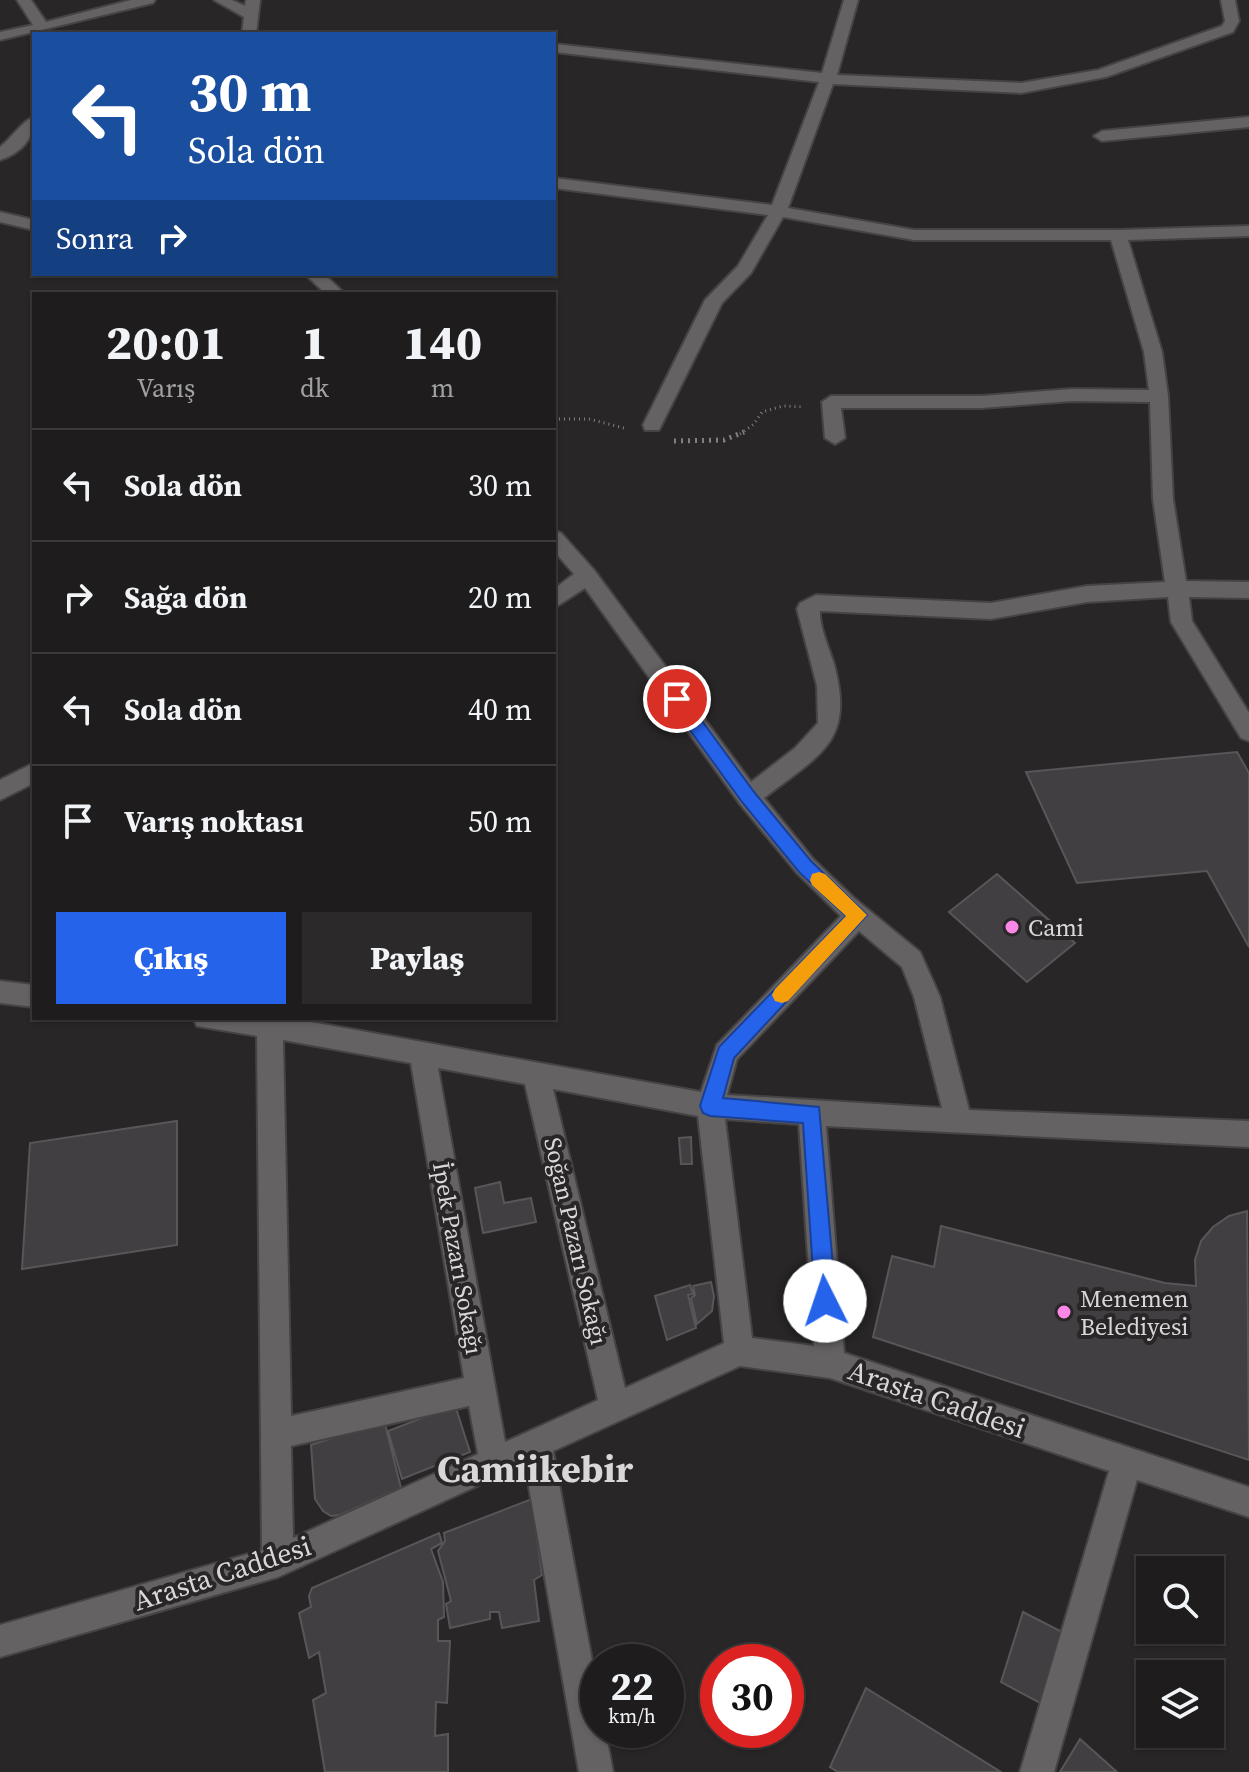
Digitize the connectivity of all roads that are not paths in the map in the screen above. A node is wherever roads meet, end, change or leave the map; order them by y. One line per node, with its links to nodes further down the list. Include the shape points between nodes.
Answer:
1 (24, 0): 7 (street)
2 (148, 0): 7 (street)
3 (221, 0): 6 (street)
4 (851, 0): 11 (street)
5 (1228, 0): 11 (street, via 1228,29 1101,74 1053,84 919,86)
6 (252, 7): 8 (street)
7 (42, 27): 9 (street)
8 (249, 32)
9 (0, 36)
10 (556, 48): 11 (street)
11 (828, 78): 17 (street)
12 (1249, 122): 14 (street)
13 (32, 125): 15 (street)
14 (1102, 136)
15 (0, 155)
16 (556, 183): 17 (street)
17 (778, 211): 21 (street, via 914,235); 25 (street, via 745,269 714,300)
18 (0, 217): 19 (street)
19 (32, 225)
20 (1249, 231): 21 (street)
21 (1118, 235): 24 (street, via 1153,352)
22 (316, 276): 23 (street)
23 (334, 292)
24 (1159, 396): 26 (street, via 831,402); 29 (street, via 1163,499)
25 (652, 425)
26 (835, 438)
27 (556, 540): 28 (street)
28 (587, 575): 31 (street); 35 (street)
29 (1178, 589): 30 (street); 32 (street, via 1182,622); 35 (street, via 1087,594 991,611 816,603 807,609 832,707 829,725)
30 (1249, 590)
31 (556, 598)
32 (1249, 732)
33 (32, 773): 34 (street)
34 (0, 791)
35 (748, 797): 36 (street, via 805,866)
36 (858, 915): 43 (street, via 726,1053); 45 (street, via 911,960 927,997)
37 (0, 992): 38 (street)
38 (32, 996)
39 (222, 1020): 40 (street)
40 (270, 1026): 41 (street); 51 (street)
41 (422, 1054): 42 (street); 49 (street, İpek Pazarı Sokağı)
42 (536, 1074): 43 (street); 50 (street, Soğan Pazarı Sokağı)
43 (710, 1106): 44 (street); 47 (street)
44 (812, 1114): 45 (street); 48 (street)
45 (959, 1122): 46 (street)
46 (1249, 1134)
47 (739, 1351): 48 (street, Arasta Caddesi); 50 (street, Arasta Caddesi)
48 (830, 1363): 54 (street, Arasta Caddesi)
49 (481, 1389): 51 (street); 53 (street, İpek Pazarı Sokağı)
50 (615, 1407): 52 (street, Arasta Caddesi)
51 (276, 1434): 56 (street)
52 (536, 1443): 53 (street, Arasta Caddesi); 58 (street)
53 (494, 1462): 56 (street, Arasta Caddesi)
54 (1126, 1464): 55 (street, Arasta Caddesi); 59 (street)
55 (1249, 1502)
56 (278, 1561): 57 (street, Arasta Caddesi)
57 (0, 1641)
58 (596, 1772)
59 (1037, 1772)

